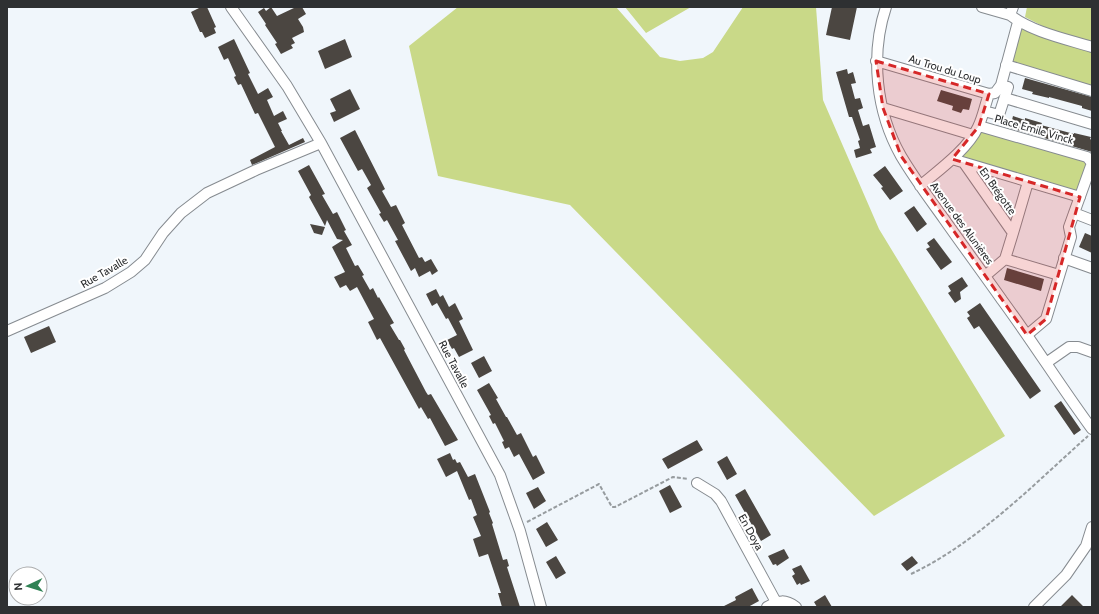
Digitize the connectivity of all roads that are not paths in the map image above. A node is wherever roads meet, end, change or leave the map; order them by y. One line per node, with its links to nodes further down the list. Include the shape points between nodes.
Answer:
1 (231, 7): 17 (street, Rue Tavalle, via 287,86)
2 (886, 7): 6 (street, Avenue des Alunières, via 878,34)
3 (982, 7): 4 (street)
4 (1009, 13): 5 (street, via 1056,36); 7 (street, Place Emile Vinck)
5 (1092, 47)
6 (876, 61): 10 (street, Au Trou du Loup); 12 (street, Avenue des Alunières)
7 (1006, 65): 8 (street, Place Emile Vinck); 9 (street)
8 (1001, 85): 10 (street, via 995,93); 11 (street, Place Emile Vinck, via 1008,87)
9 (1092, 90)
10 (989, 94): 13 (street, Au Trou du Loup)
11 (1004, 98): 13 (street, Place Emile Vinck, via 1000,116); 14 (street, Place Emile Vinck)
12 (883, 108): 16 (street); 22 (street, Avenue des Alunières, via 895,144)
13 (984, 111): 15 (street, Au Trou du Loup)
14 (1092, 124)
15 (979, 126): 16 (street, Au Trou du Loup); 20 (street, Place Emile Vinck, via 1087,157)
16 (973, 135): 18 (street, Au Trou du Loup)
17 (321, 143): 32 (street, Rue Tavalle, via 207,193 181,213 163,233 145,260 131,272 105,288); 40 (street, Rue Tavalle, via 500,475)
18 (952, 159): 19 (street, En Brégotte); 22 (street, Au Trou du Loup)
19 (964, 163): 21 (street, En Brégotte); 26 (street, En Brégotte)
20 (1092, 163): 23 (street, Place Emile Vinck)
21 (1028, 182): 23 (street, En Brégotte); 26 (street, En Brégotte)
22 (920, 186): 31 (street, Avenue des Alunières)
23 (1085, 193): 24 (street)
24 (1074, 213): 25 (street); 27 (street, via 1069,227 1071,237)
25 (1092, 220)
26 (1013, 233): 28 (street, En Brégotte)
27 (1064, 258): 29 (street); 30 (street)
28 (1005, 259): 30 (street); 31 (street)
29 (1092, 268)
30 (1059, 275): 33 (street, via 1046,319)
31 (985, 276): 33 (street, Avenue des Alunières)
32 (7, 331)
33 (1028, 335): 35 (street, Avenue des Alunières)
34 (1092, 352): 35 (street, via 1069,347)
35 (1046, 363): 36 (street, Avenue des Alunières)
36 (1092, 429)
37 (697, 483): 39 (street, En Doya, via 721,501)
38 (1092, 527): 42 (street, via 1086,546 1066,575)
39 (771, 604): 41 (street, via 787,602)
40 (542, 607)
41 (796, 607)
42 (1034, 607)

